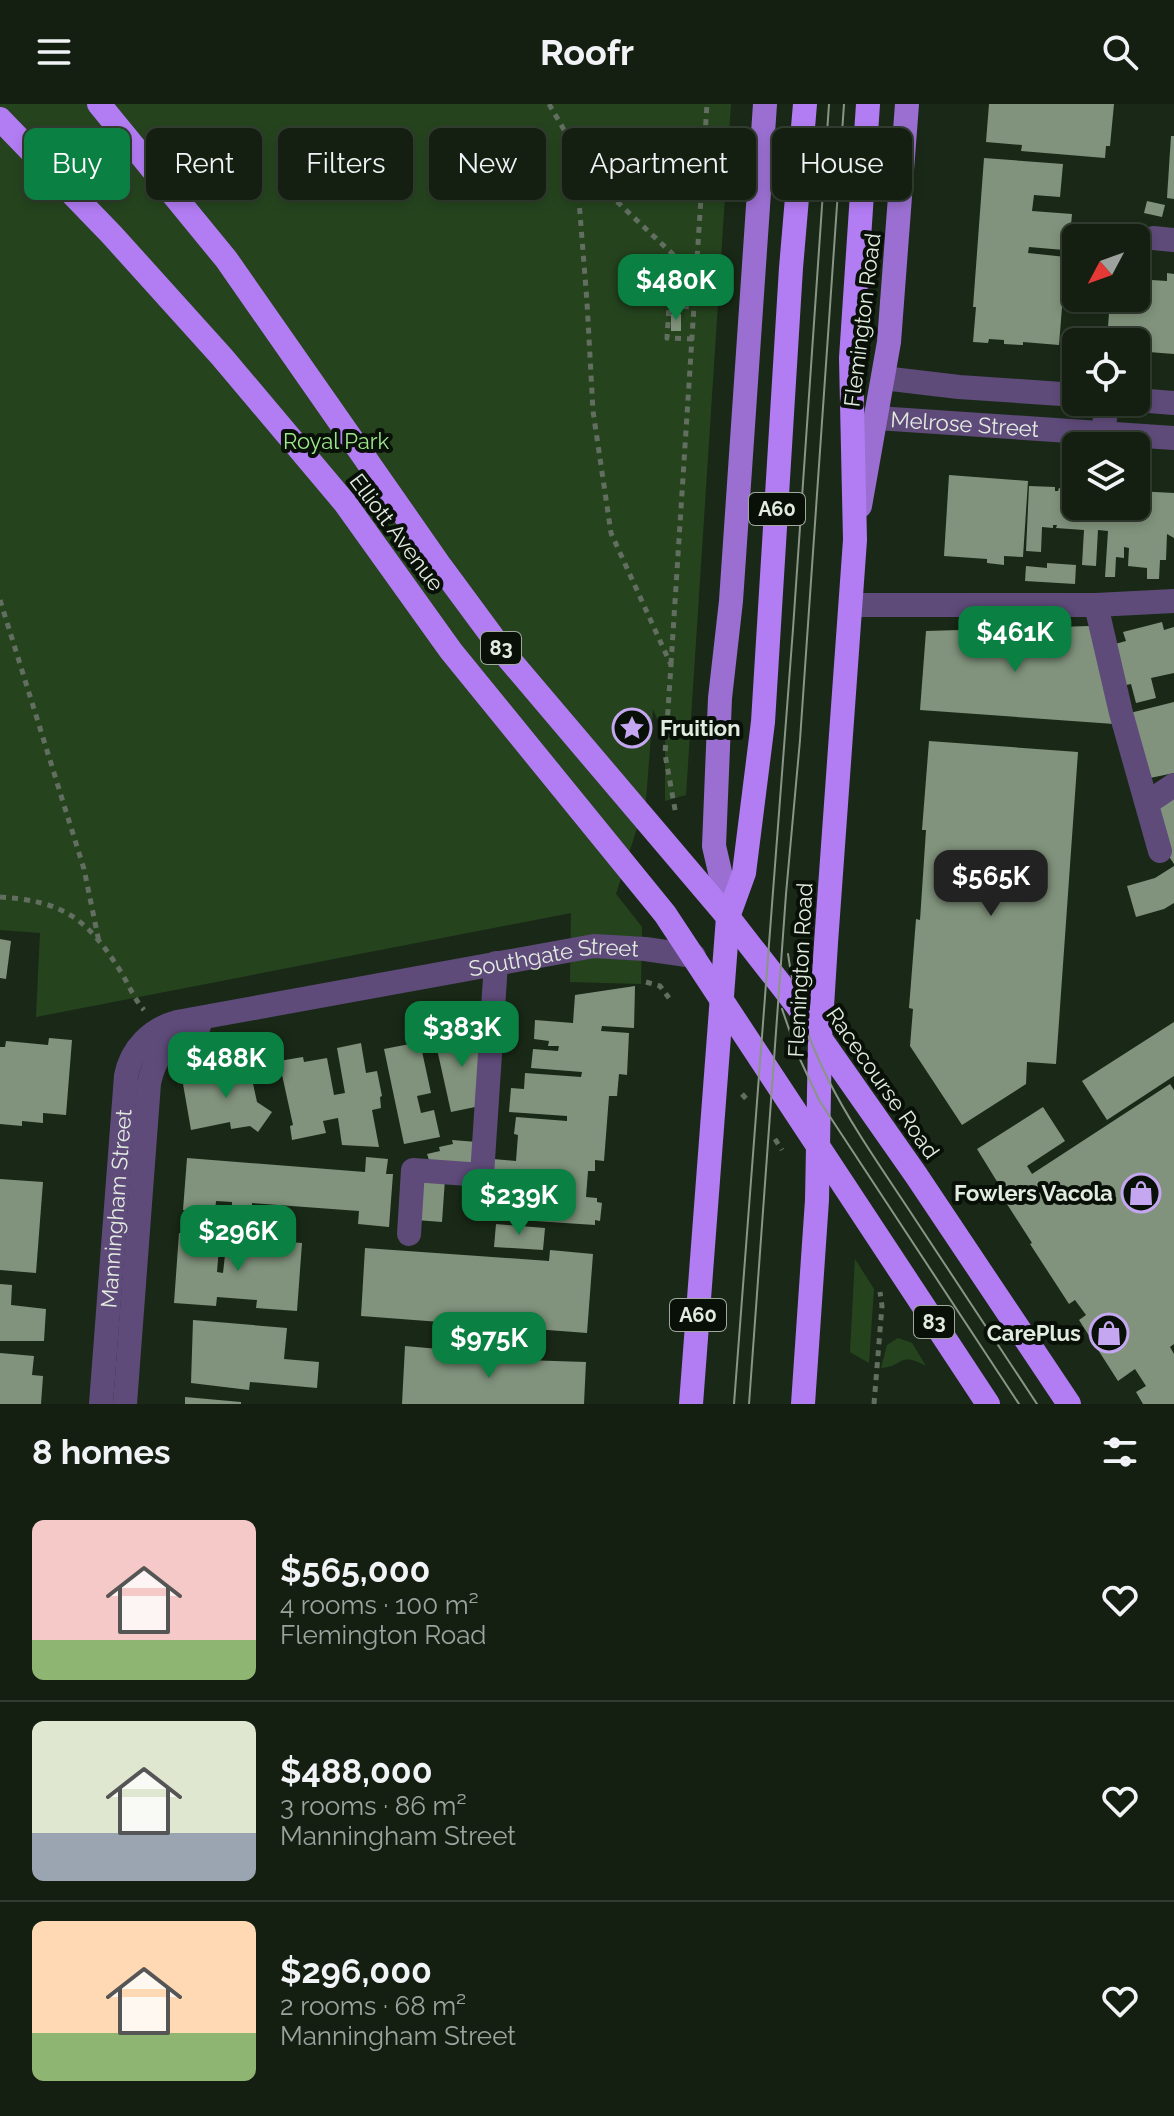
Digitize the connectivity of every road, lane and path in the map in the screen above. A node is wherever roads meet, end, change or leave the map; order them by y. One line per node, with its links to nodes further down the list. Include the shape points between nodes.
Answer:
1 (99, 104): 34 (highway, Elliott Avenue / 83, via 226,259 509,659)
2 (549, 104): 9 (path)
3 (707, 104): 12 (path)
4 (765, 104): 34 (main road, A60, via 720,698 714,846)
5 (805, 104): 34 (highway, A60, via 763,722 746,860)
6 (868, 104): 23 (highway, Flemington Road, via 851,358)
7 (907, 104): 15 (main road, Flemington Road)
8 (0, 121): 36 (highway, Elliott Avenue / 83, via 112,235 345,503 451,651)
9 (563, 128)
10 (579, 200): 28 (path, via 593,411 611,533)
11 (615, 200): 12 (path, via 681,262)
12 (696, 260): 13 (path)
13 (695, 307): 14 (path); 14 (path, via 669,306 667,338)
14 (693, 339): 28 (path)
15 (883, 378): 16 (street, Melrose Street); 19 (main road, Flemington Road)
16 (1062, 394)
17 (1150, 401): 18 (street)
18 (1174, 403)
19 (877, 418): 20 (street, Melrose Street); 23 (main road, Flemington Road)
20 (1075, 432)
21 (1150, 437): 22 (street, Melrose Street)
22 (1174, 438)
23 (855, 540): 26 (highway, Flemington Road)
24 (0, 600): 35 (path, via 84,869)
25 (1174, 601): 27 (street)
26 (851, 605): 27 (street); 42 (highway, Flemington Road)
27 (1096, 605): 30 (street)
28 (671, 665): 31 (path, via 665,754)
29 (1174, 785): 30 (street)
30 (1147, 803): 32 (street)
31 (676, 812)
32 (1160, 851)
33 (0, 897): 35 (path, via 57,907 78,919)
34 (729, 914): 40 (highway, A60); 42 (highway, Racecourse Road / 83)
35 (99, 942): 41 (path, via 138,1003)
36 (694, 956): 37 (street, Southgate Street, via 602,945); 40 (highway, Elliott Avenue / 83)
37 (496, 963): 41 (street, Southgate Street, via 177,1022); 48 (street, via 482,1175 413,1170)
38 (646, 982): 39 (path, via 660,986)
39 (669, 998)
40 (722, 1000): 46 (highway, 83); 52 (highway, A60)
41 (166, 1035): 50 (street, Manningham Street, via 137,1048 128,1068); 51 (street, Manningham Street, via 147,1097)
42 (820, 1038): 46 (highway, Flemington Road); 56 (highway, Racecourse Road / 83)
43 (742, 1094): 44 (path)
44 (749, 1102)
45 (775, 1139): 47 (path)
46 (819, 1147): 53 (highway, Flemington Road); 55 (highway, 83)
47 (782, 1150)
48 (409, 1234)
49 (880, 1291): 54 (path)
50 (101, 1404)
51 (125, 1404)
52 (691, 1404)
53 (803, 1404)
54 (874, 1404)
55 (988, 1404)
56 (1069, 1404)

